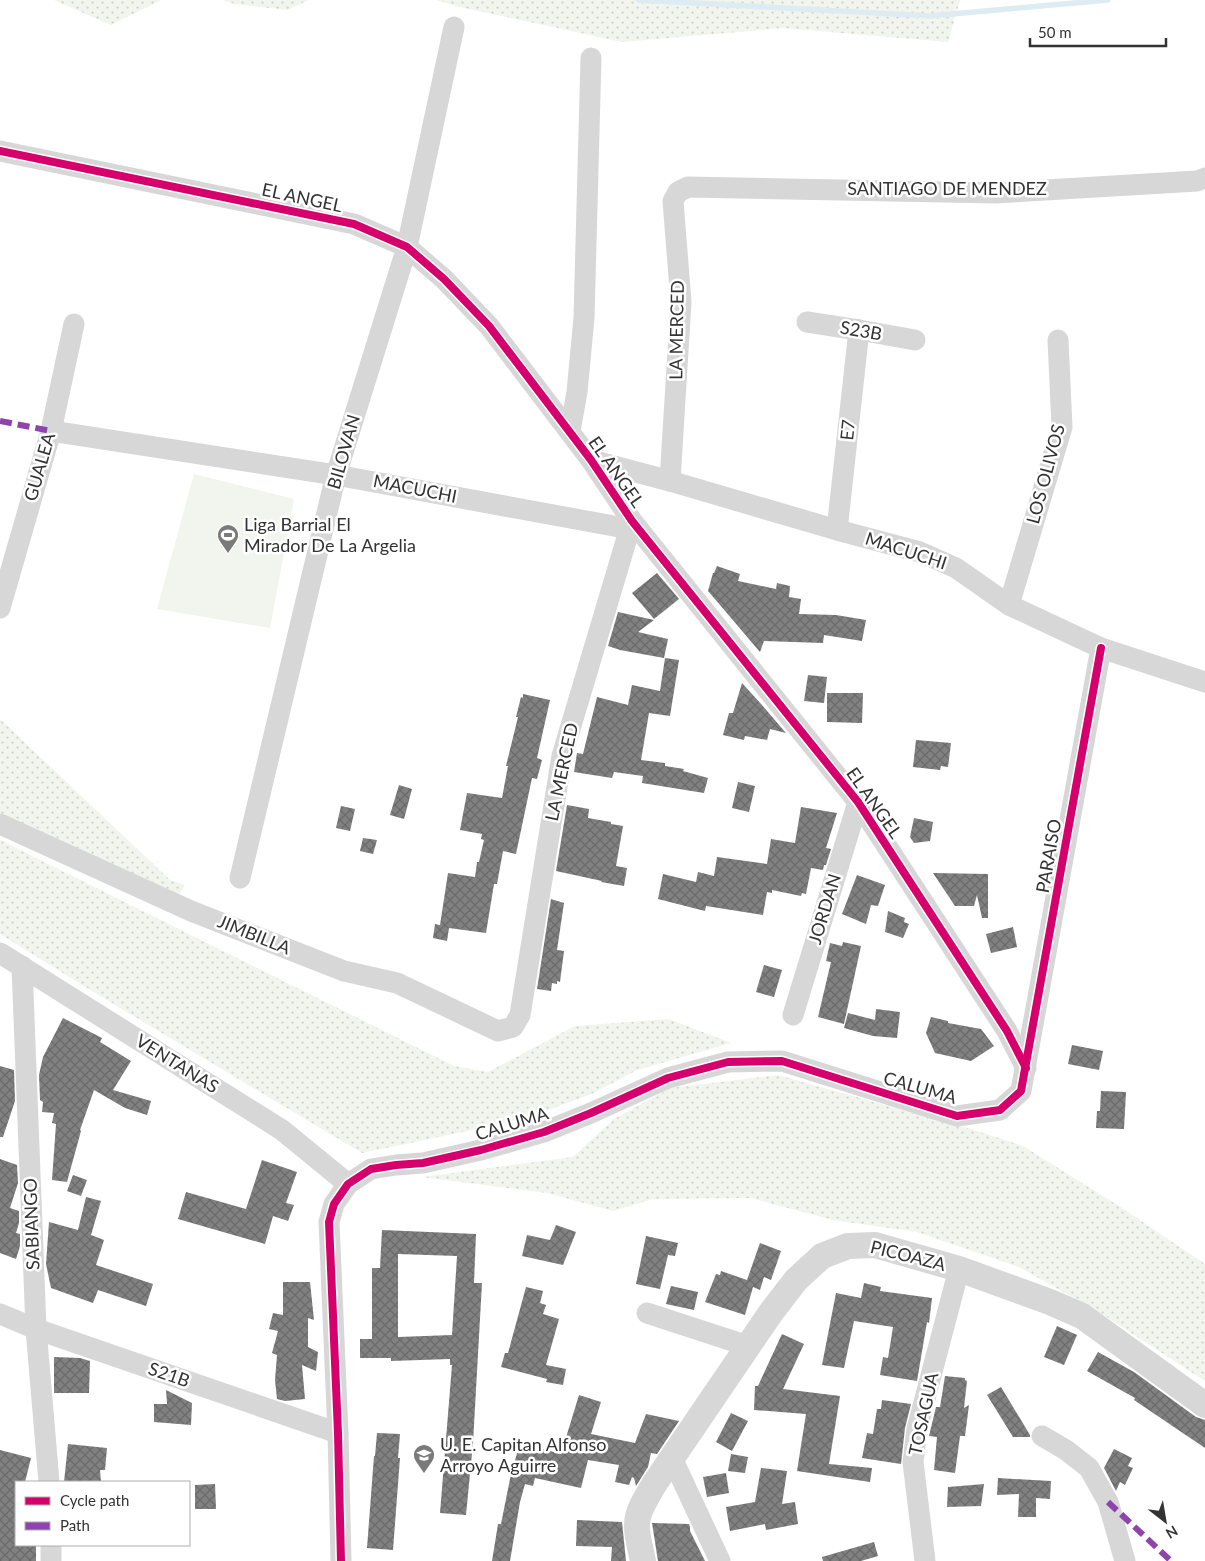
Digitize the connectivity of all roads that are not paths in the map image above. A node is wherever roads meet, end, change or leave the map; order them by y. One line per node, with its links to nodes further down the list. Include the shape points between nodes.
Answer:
1 (454, 27): 6 (street, BILOVAN)
2 (591, 58): 13 (street, via 584,318)
3 (0, 151): 6 (street, EL ANGEL, via 354,224)
4 (1202, 185): 5 (street, SANTIAGO DE MENDEZ, via 996,193)
5 (688, 187): 16 (street, LA MERCED, via 678,192 673,201 681,302)
6 (407, 247): 13 (street, EL ANGEL, via 444,279 489,326); 15 (street, BILOVAN)
7 (806, 322): 9 (street, S23B)
8 (74, 324): 12 (street, GUALEA)
9 (860, 330): 10 (street, S23B); 18 (street, E7)
10 (915, 340)
11 (1058, 340): 19 (street, LOS OLIVOS, via 1062,427)
12 (51, 431): 15 (street, MACUCHI); 20 (street, GUALEA)
13 (570, 431): 14 (street, EL ANGEL)
14 (590, 460): 16 (street, MACUCHI); 17 (street, EL ANGEL)
15 (336, 475): 17 (street, MACUCHI); 25 (street, BILOVAN)
16 (670, 481): 18 (street, MACUCHI)
17 (631, 525): 23 (street, EL ANGEL); 29 (street, LA MERCED, via 562,756 520,1015)
18 (837, 530): 19 (street, MACUCHI, via 920,552 956,568)
19 (1009, 605): 21 (street, MACUCHI)
20 (0, 608)
21 (1101, 648): 22 (street, MACUCHI); 30 (street, PARAISO)
22 (1205, 682)
23 (858, 802): 28 (street, JORDAN); 30 (street, EL ANGEL, via 1007,1030)
24 (0, 824): 29 (street, JIMBILLA, via 191,910 344,971 398,983 498,1031)
25 (240, 878)
26 (0, 953): 27 (street, VENTANAS)
27 (22, 966): 31 (street, VENTANAS, via 282,1130); 35 (street, SABIANGO)
28 (793, 1015)
29 (512, 1027)
30 (1026, 1068): 31 (street, CALUMA, via 1021,1091 1000,1110 957,1116 782,1061 728,1062 668,1078 544,1132 482,1150 371,1169)
31 (348, 1184): 38 (street, CALUMA, via 334,1204 329,1222)
32 (959, 1269): 36 (street, PICOAZA, via 875,1244 836,1250 822,1256 796,1280); 37 (street, PICOAZA, via 1082,1316); 47 (street, TOSAGUA, via 917,1429 913,1462)
33 (647, 1313): 36 (street)
34 (0, 1314): 35 (street, S21B)
35 (36, 1329): 38 (street, S21B); 41 (street, SABIANGO)
36 (748, 1346): 40 (street, PICOAZA)
37 (1205, 1405)
38 (338, 1433): 44 (street, CALUMA)
39 (1042, 1436): 48 (street, via 1089,1468 1108,1502)
40 (672, 1458): 45 (street, PICOAZA, via 638,1511 636,1528); 46 (street)
41 (49, 1481)
42 (52, 1546): 43 (street)
43 (51, 1561)
44 (341, 1561)
45 (643, 1561)
46 (720, 1561)
47 (925, 1561)
48 (1125, 1561)

